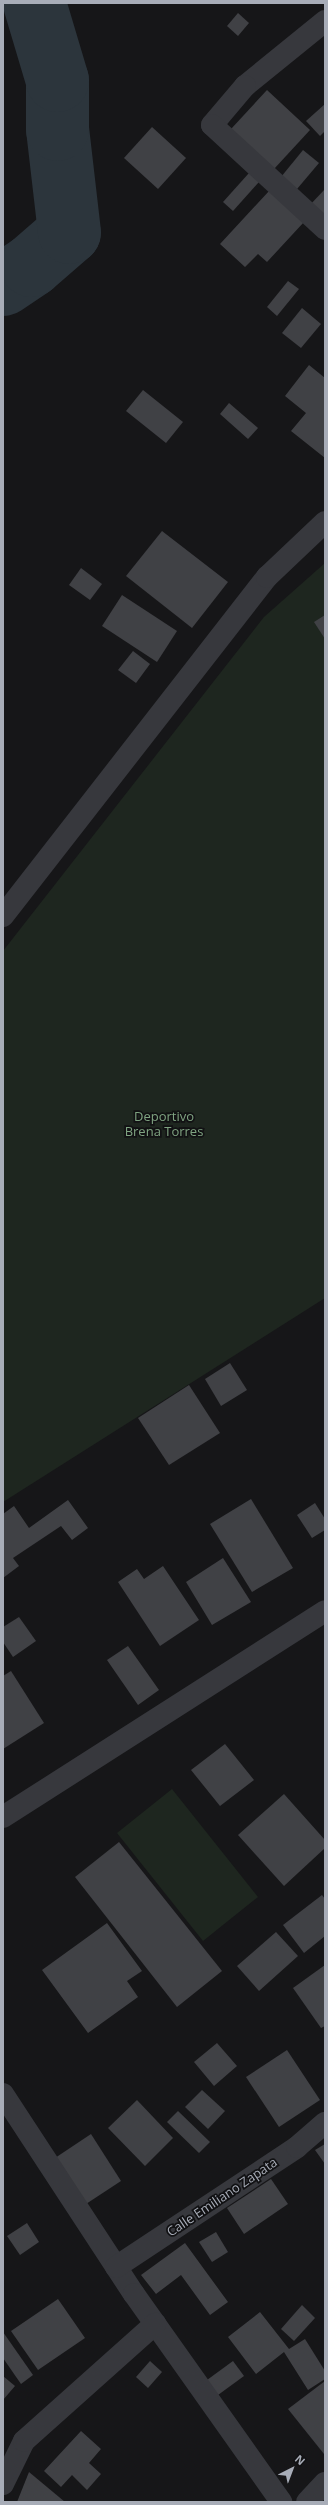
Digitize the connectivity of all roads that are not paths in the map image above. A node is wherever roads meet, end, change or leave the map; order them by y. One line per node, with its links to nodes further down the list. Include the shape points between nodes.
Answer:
1 (325, 21): 2 (street, via 245,86 212,124)
2 (325, 229)
3 (325, 522): 4 (street, via 267,578)
4 (3, 916)
5 (325, 1611): 6 (street)
6 (3, 1817)
7 (3, 2094): 9 (street)
8 (325, 2123): 9 (street, Calle Emiliano Zapata, via 296,2147)
9 (116, 2267): 10 (street)
10 (155, 2324): 12 (street, via 24,2441); 13 (street)
11 (325, 2483): 14 (street)
12 (3, 2484)
13 (281, 2502)
14 (307, 2502)

